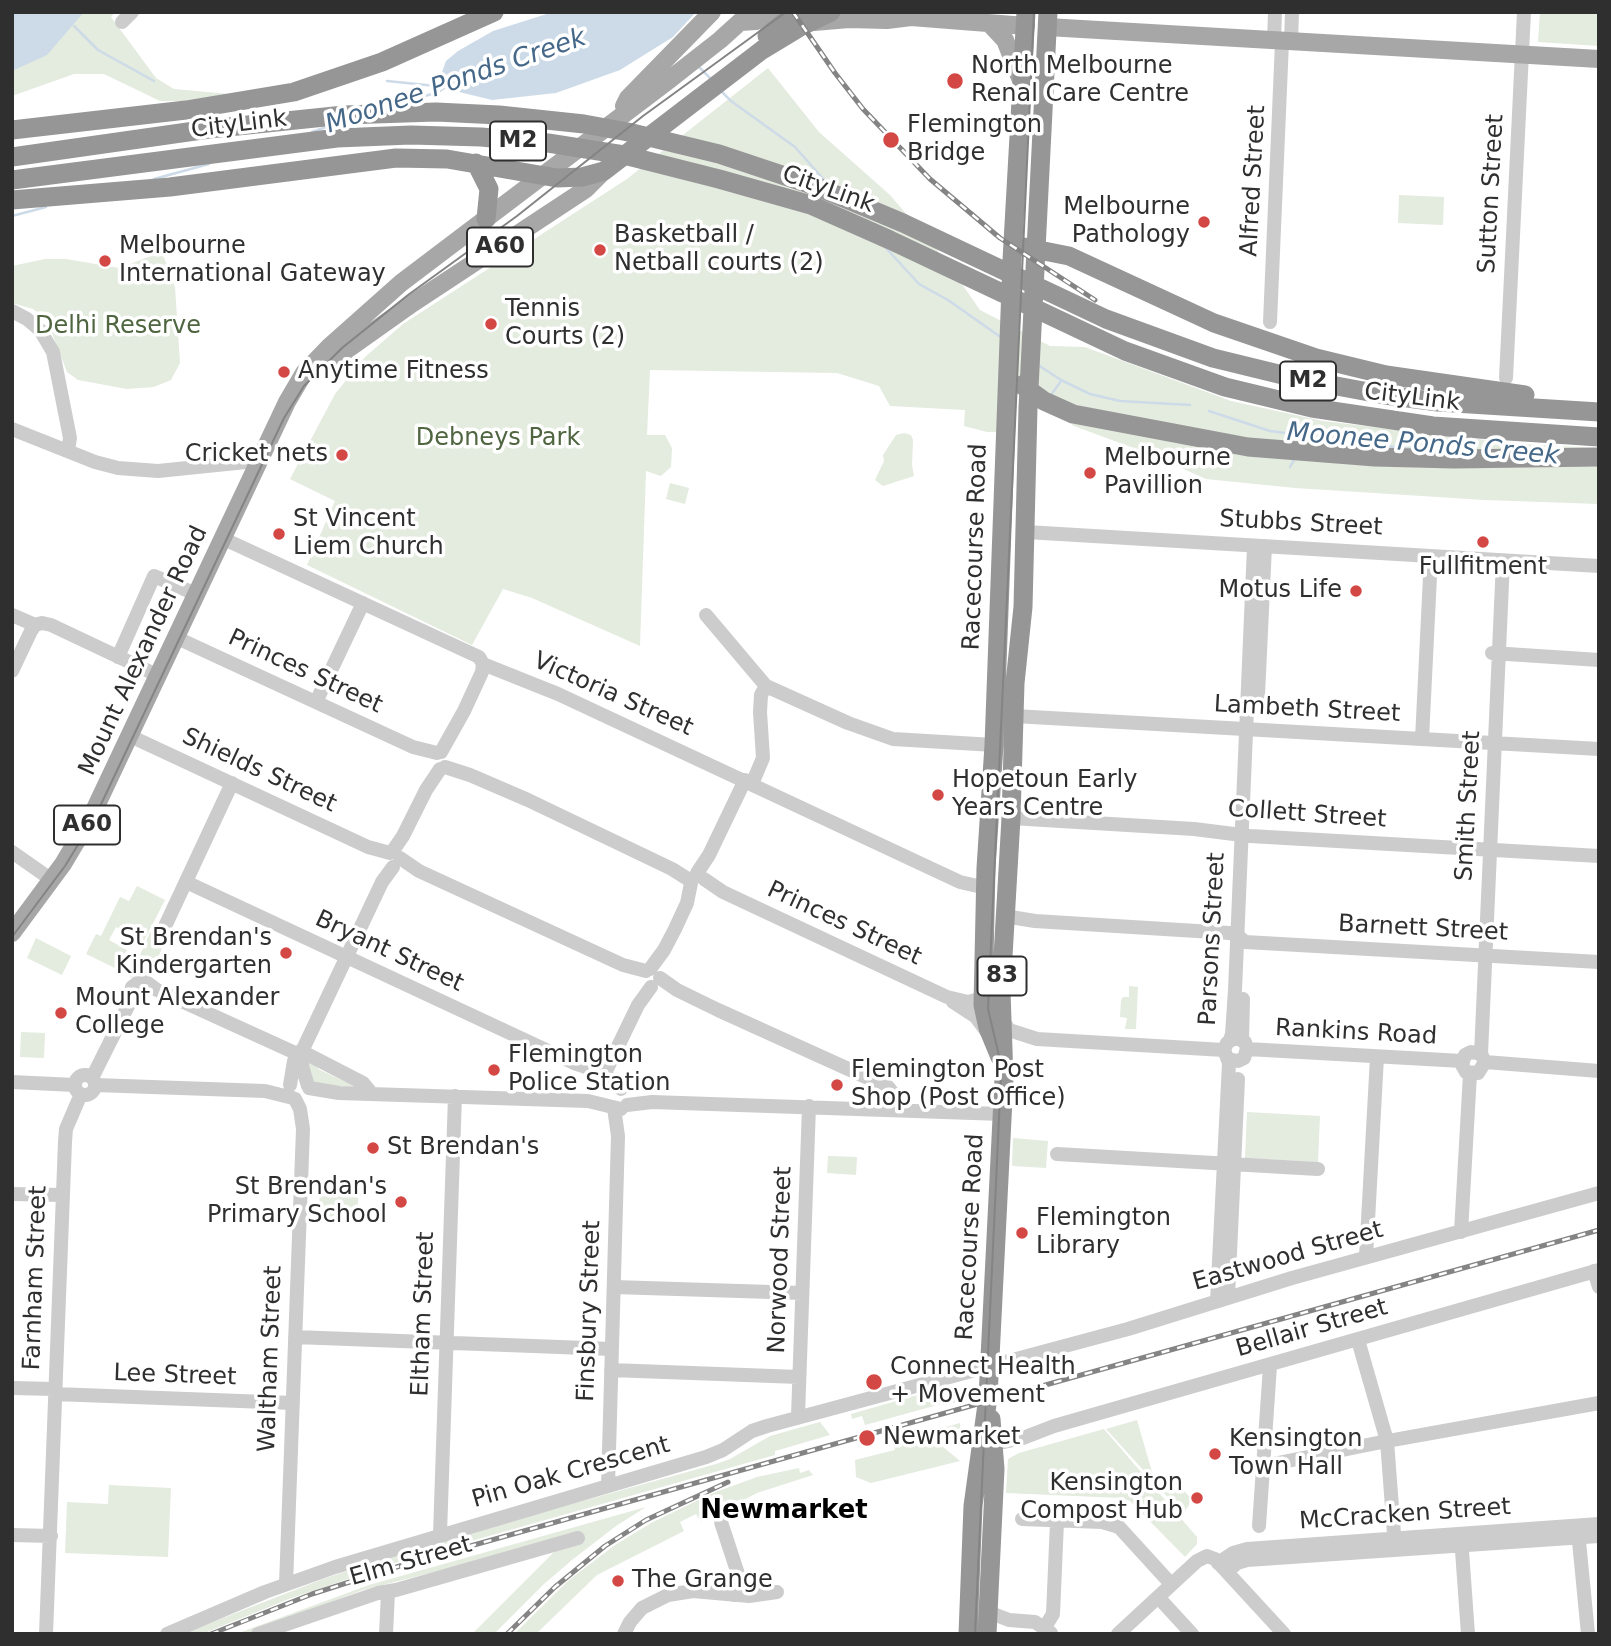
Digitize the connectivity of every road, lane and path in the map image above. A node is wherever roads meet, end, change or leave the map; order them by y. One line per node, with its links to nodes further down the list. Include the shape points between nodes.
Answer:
1 (494, 12): 18 (highway, via 382,62 294,92 207,108)
2 (712, 12): 17 (main road, via 628,98)
3 (771, 12): 8 (main road, via 756,21)
4 (1275, 12): 13 (street, Alfred Street)
5 (1292, 12): 13 (street, Alfred Street)
6 (1524, 12): 14 (street, Sutton Street)
7 (908, 15): 9 (main road, via 887,20); 12 (main road)
8 (746, 17): 17 (main road, Mount Alexander Road / A60)
9 (812, 17): 21 (highway, Mount Alexander Road / A60, via 766,37 762,50)
10 (1026, 19): 11 (highway); 12 (main road); 16 (highway, Racecourse Road / 83)
11 (1047, 20): 13 (main road); 25 (highway, Racecourse Road / 83)
12 (990, 24): 16 (main road, via 1007,44)
13 (1282, 42): 14 (main road); 33 (street, Alfred Street)
14 (1522, 55): 15 (main road); 35 (street, Sutton Street)
15 (1599, 60)
16 (1023, 89): 27 (highway, Racecourse Road / 83)
17 (617, 119): 22 (main road, Mount Alexander Road / A60)
18 (12, 130)
19 (12, 157): 39 (highway, CityLink / M2, via 344,115 436,111 558,120 719,154 815,186 1106,319 1213,358 1385,396)
20 (476, 163): 22 (highway); 24 (highway, via 396,158 170,187); 26 (highway, via 489,189)
21 (604, 171): 22 (highway, via 569,179); 31 (main road, Mount Alexander Road / A60, via 546,217)
22 (537, 174): 26 (main road, Mount Alexander Road / A60)
23 (12, 180): 43 (highway, CityLink / M2, via 337,138 481,137 624,155 811,205 1125,351 1225,387 1312,408 1420,425)
24 (12, 200)
25 (1038, 203): 28 (highway, Racecourse Road / 83); 29 (highway, via 1047,231)
26 (486, 219): 30 (main road, Mount Alexander Road / A60)
27 (1012, 246): 28 (highway); 34 (highway, Racecourse Road / 83)
28 (1035, 249): 29 (highway); 36 (highway, Racecourse Road / 83)
29 (1072, 258): 37 (highway, via 1214,323 1316,358 1440,384)
30 (401, 283): 31 (main road); 40 (main road, Mount Alexander Road / A60, via 309,367)
31 (412, 303): 40 (main road, Mount Alexander Road / A60, via 332,359)
32 (12, 311): 44 (street, via 40,330 53,352)
33 (1270, 322)
34 (1007, 364): 36 (highway); 47 (highway, Racecourse Road / 83)
35 (1506, 378)
36 (1029, 387): 38 (highway); 42 (highway, Racecourse Road / 83)
37 (1599, 402)
38 (1053, 410): 42 (highway, via 1031,423); 45 (highway, via 1248,447 1375,457)
39 (1599, 412)
40 (281, 417): 46 (main road, Mount Alexander Road / A60)
41 (12, 429): 44 (street)
42 (1027, 434): 48 (highway, Racecourse Road / 83)
43 (1599, 437)
44 (68, 451): 46 (street, via 137,470)
45 (1599, 457)
46 (259, 463): 49 (main road, Mount Alexander Road / A60)
47 (1001, 527): 48 (highway, Stubbs Street); 68 (highway, Racecourse Road / 83)
48 (1026, 532): 50 (street, Stubbs Street); 68 (highway, Racecourse Road / 83, via 1023,607)
49 (224, 539): 54 (main road, Mount Alexander Road / A60); 55 (street, Victoria Street)
50 (1260, 546): 51 (street, Stubbs Street); 69 (street, Parsons Street)
51 (1431, 556): 52 (street, Stubbs Street); 71 (street)
52 (1499, 561): 53 (street, Stubbs Street); 60 (street, Smith Street)
53 (1599, 566)
54 (198, 595): 59 (main road, Mount Alexander Road / A60); 61 (street, via 154,576)
55 (363, 603): 63 (street, Victoria Street); 67 (street)
56 (12, 615): 58 (street)
57 (706, 615): 66 (street)
58 (35, 625): 61 (street, via 51,625); 64 (street)
59 (177, 638): 65 (main road, Mount Alexander Road / A60); 67 (street, Princes Street)
60 (1494, 653): 62 (street); 72 (street, Smith Street)
61 (118, 657): 65 (street)
62 (1599, 660)
63 (488, 665): 75 (street); 76 (street, Victoria Street)
64 (12, 671)
65 (159, 676): 70 (main road, Mount Alexander Road / A60)
66 (766, 686): 73 (street, via 893,738); 76 (street, via 760,712 763,758)
67 (316, 702): 75 (street, Princes Street)
68 (1004, 715): 69 (street, Lambeth Street); 73 (highway, Racecourse Road / 83); 78 (highway, Racecourse Road / 83)
69 (1251, 730): 71 (street, Lambeth Street); 79 (street, Parsons Street)
70 (130, 736): 77 (street, Shields Street); 84 (main road, Mount Alexander Road / A60, via 85,829)
71 (1422, 739): 72 (street, Lambeth Street)
72 (1490, 743): 74 (street, Lambeth Street); 80 (street, Smith Street)
73 (994, 745): 87 (highway, Racecourse Road / 83)
74 (1599, 749)
75 (441, 760): 83 (street); 85 (street, Princes Street)
76 (748, 782): 85 (street); 87 (street, Victoria Street)
77 (232, 783): 83 (street, Shields Street); 86 (street)
78 (1011, 818): 79 (street, Collett Street); 88 (highway, Racecourse Road / 83)
79 (1246, 835): 80 (street, Collett Street); 91 (street, Parsons Street)
80 (1485, 850): 82 (street, Collett Street); 92 (street, Smith Street)
81 (12, 852): 84 (street)
82 (1599, 856)
83 (393, 859): 93 (street); 95 (street, Shields Street)
84 (52, 880): 89 (main road, Mount Alexander Road / A60)
85 (697, 880): 95 (street); 96 (street, Princes Street)
86 (186, 882): 90 (street); 93 (street, Bryant Street)
87 (978, 886): 97 (highway, Racecourse Road / 83)
88 (1004, 920): 91 (street, Barnett Street); 98 (highway, Racecourse Road / 83)
89 (12, 933)
90 (160, 937)
91 (1241, 938): 92 (street, Barnett Street); 101 (street, Parsons Street)
92 (1480, 955): 94 (street, Barnett Street); 104 (street, Smith Street)
93 (346, 957): 102 (street); 106 (street, Bryant Street)
94 (1599, 962)
95 (651, 978): 106 (street); 116 (street, Shields Street, via 892,1090)
96 (947, 997): 97 (street, Princes Street, via 968,1002); 100 (street, Princes Street, via 978,1019)
97 (983, 998): 100 (highway, Racecourse Road / 83)
98 (1001, 1018): 99 (street, Rankins Road, via 1012,1031); 107 (highway, Racecourse Road / 83)
99 (1037, 1038): 101 (street, Rankins Road); 107 (street, via 1012,1051)
100 (993, 1041): 107 (highway, Racecourse Road / 83)
101 (1235, 1050): 103 (street, Rankins Road); 119 (street, Parsons Street, via 1238,1067)
102 (302, 1052): 109 (street, via 145,981 132,987); 111 (street, via 293,1063); 112 (street, via 363,1083)
103 (1377, 1057): 104 (street, Rankins Road); 125 (street)
104 (1475, 1063): 105 (street, Rankins Road); 124 (street, Smith Street)
105 (1599, 1071)
106 (602, 1077): 114 (street, Bryant Street)
107 (1004, 1079): 117 (highway, Racecourse Road / 83)
108 (12, 1082): 110 (street)
109 (93, 1082): 110 (street, via 90,1094); 111 (street)
110 (78, 1090): 123 (street, Farnham Street, via 66,1129)
111 (300, 1093): 112 (street); 131 (street, Waltham Street, via 303,1135)
112 (372, 1094): 113 (street)
113 (454, 1096): 114 (street); 133 (street, Eltham Street)
114 (618, 1100): 115 (street, via 641,1097 652,1102); 127 (street, Finsbury Street)
115 (809, 1106): 116 (street); 129 (street, Norwood Street)
116 (892, 1110): 117 (street)
117 (1002, 1114): 135 (highway, Racecourse Road / 83)
118 (1057, 1154): 119 (street)
119 (1229, 1163): 120 (street); 130 (street, Parsons Street)
120 (1318, 1168)
121 (1599, 1193): 124 (street, Eastwood Street)
122 (12, 1194): 123 (street)
123 (62, 1195): 140 (street, Farnham Street)
124 (1465, 1231): 125 (street, Eastwood Street)
125 (1366, 1257): 130 (street, Eastwood Street)
126 (1597, 1271): 128 (street); 132 (street, Bellair Street)
127 (614, 1287): 129 (street); 134 (street, Finsbury Street)
128 (1599, 1287)
129 (802, 1293): 138 (street, Norwood Street)
130 (1222, 1299): 135 (street, Eastwood Street)
131 (295, 1337): 133 (street); 142 (street, Waltham Street)
132 (1358, 1339): 136 (street, Bellair Street); 146 (street)
133 (446, 1343): 134 (street); 158 (street, Eltham Street)
134 (612, 1349): 137 (street, Finsbury Street)
135 (989, 1366): 143 (highway, Racecourse Road / 83); 144 (street, Pin Oak Crescent)
136 (1270, 1366): 145 (street, Bellair Street); 148 (street)
137 (611, 1370): 138 (street); 149 (street, Finsbury Street)
138 (799, 1377): 144 (street, Norwood Street)
139 (12, 1388): 140 (street, Lee Street)
140 (55, 1392): 142 (street, Lee Street); 160 (street, Farnham Street)
141 (1599, 1403): 146 (street)
142 (293, 1404): 166 (street, Waltham Street)
143 (989, 1406): 145 (street, Bellair Street, via 1003,1430); 147 (highway, Racecourse Road / 83); 152 (highway, Racecourse Road / 83)
144 (799, 1416): 149 (street, Pin Oak Crescent, via 752,1431 706,1457)
145 (1038, 1431): 147 (street, Bellair Street)
146 (1387, 1441): 148 (street); 164 (street)
147 (994, 1444): 154 (highway, Racecourse Road / 83)
148 (1263, 1466): 156 (street)
149 (608, 1486): 158 (street, Pin Oak Crescent)
150 (1022, 1519): 153 (street)
151 (721, 1522): 170 (street, via 738,1574)
152 (972, 1522): 154 (highway); 172 (highway, Racecourse Road / 83)
153 (1057, 1522): 167 (street, via 1102,1522 1119,1527); 173 (street, via 1053,1614)
154 (993, 1523): 172 (highway, Racecourse Road / 83)
155 (1599, 1524): 157 (street, McCracken Street)
156 (1259, 1526)
157 (1578, 1532): 161 (street, McCracken Street); 163 (street, McCracken Street); 183 (street)
158 (440, 1534): 166 (street, Pin Oak Crescent)
159 (12, 1535): 160 (street)
160 (51, 1536): 174 (street, Farnham Street)
161 (1599, 1536)
162 (578, 1538): 168 (street, Elm Street)
163 (1461, 1540): 164 (street, McCracken Street); 182 (street)
164 (1395, 1544): 165 (street, McCracken Street, via 1243,1549)
165 (1218, 1564): 167 (street, McCracken Street, via 1198,1560); 181 (street)
166 (286, 1584): 175 (street, Pin Oak Crescent)
167 (1171, 1584): 171 (street, McCracken Street)
168 (388, 1592): 176 (street, Elm Street); 177 (street)
169 (776, 1592): 170 (street)
170 (734, 1595): 178 (street, via 693,1591 662,1597 638,1612)
171 (1158, 1597): 179 (street, McCracken Street); 180 (street)
172 (982, 1627): 173 (street, via 1009,1620 1032,1621)
173 (1048, 1630)
174 (46, 1634)
175 (167, 1634)
176 (258, 1634)
177 (386, 1634)
178 (624, 1634)
179 (1118, 1634)
180 (1192, 1634)
181 (1284, 1634)
182 (1468, 1634)
183 (1588, 1634)

